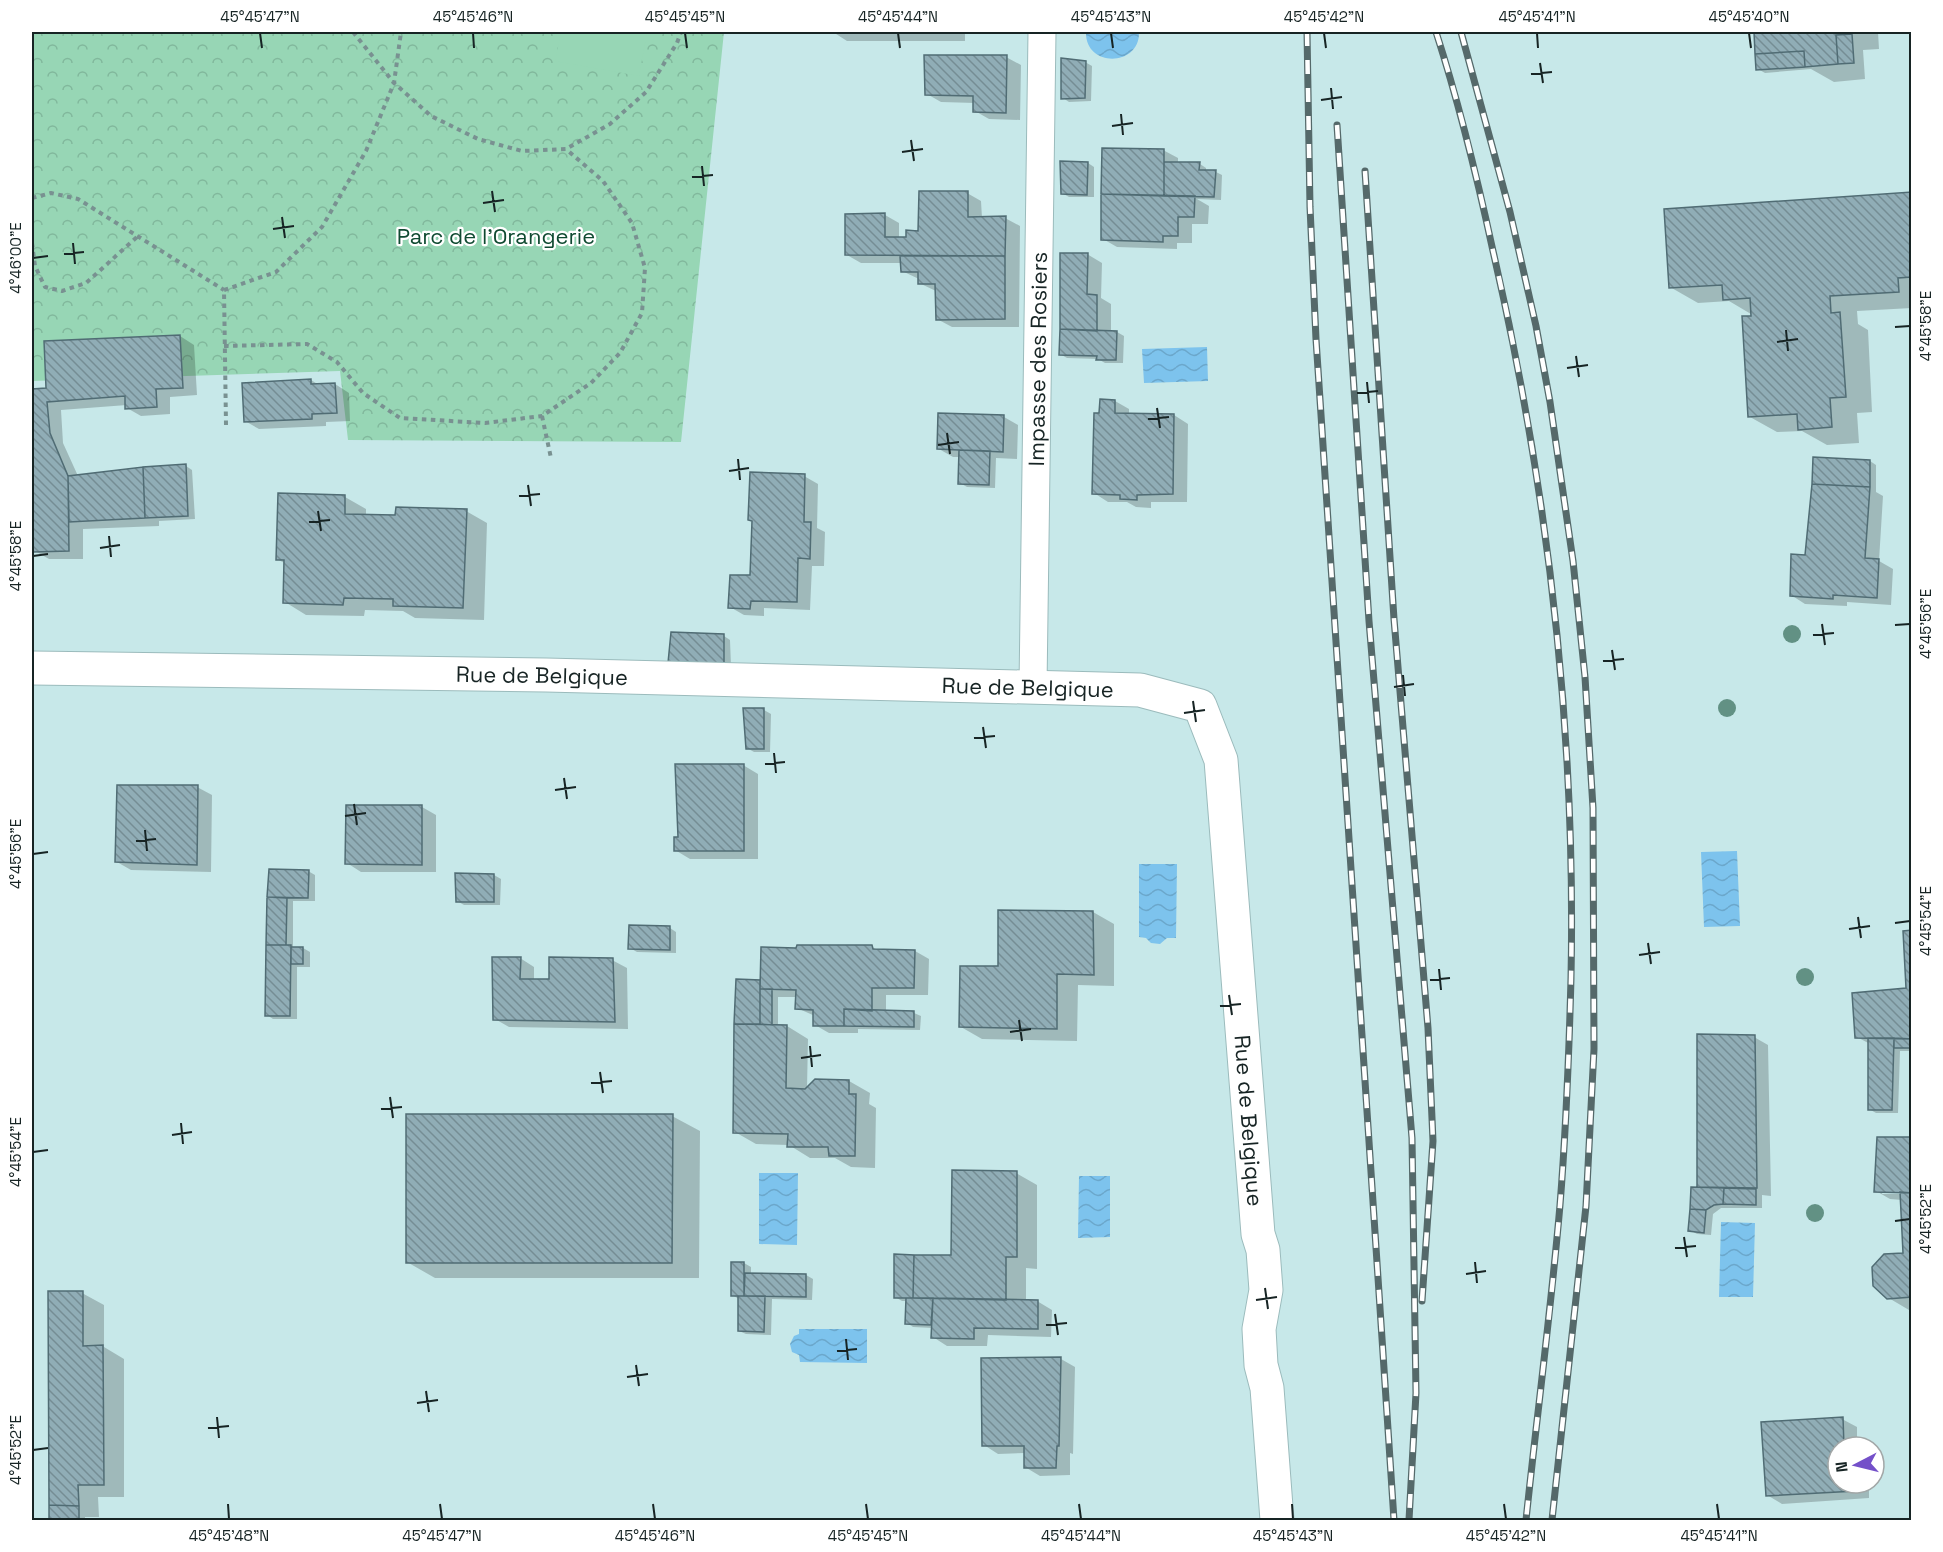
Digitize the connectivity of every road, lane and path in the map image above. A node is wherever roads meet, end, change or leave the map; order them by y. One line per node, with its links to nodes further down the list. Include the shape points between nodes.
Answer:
1 (352, 32): 5 (path)
2 (402, 32): 5 (path)
3 (681, 32): 6 (path, via 646,92 610,124)
4 (1042, 32): 16 (lane, Impasse des Rosiers)
5 (394, 83): 6 (path, via 431,116 478,139 522,151); 10 (path, via 366,151 322,227 276,272)
6 (566, 149): 12 (path, via 603,181 632,223 645,268 642,313 620,353 606,368)
7 (32, 198): 8 (path, via 51,193 78,200)
8 (137, 237): 9 (path, via 86,283 62,291 45,287 35,266); 10 (path)
9 (32, 243)
10 (224, 290): 11 (path)
11 (224, 346): 12 (path, via 307,344 337,362 363,393 400,418 485,423); 13 (path)
12 (542, 416): 14 (path)
13 (226, 425)
14 (551, 458)
15 (32, 668): 16 (street, Rue de Belgique, via 570,675)
16 (1033, 687): 17 (street, Rue de Belgique, via 1140,690 1200,706 1221,760 1258,1234 1266,1290 1259,1338 1267,1388)
17 (1277, 1521)

